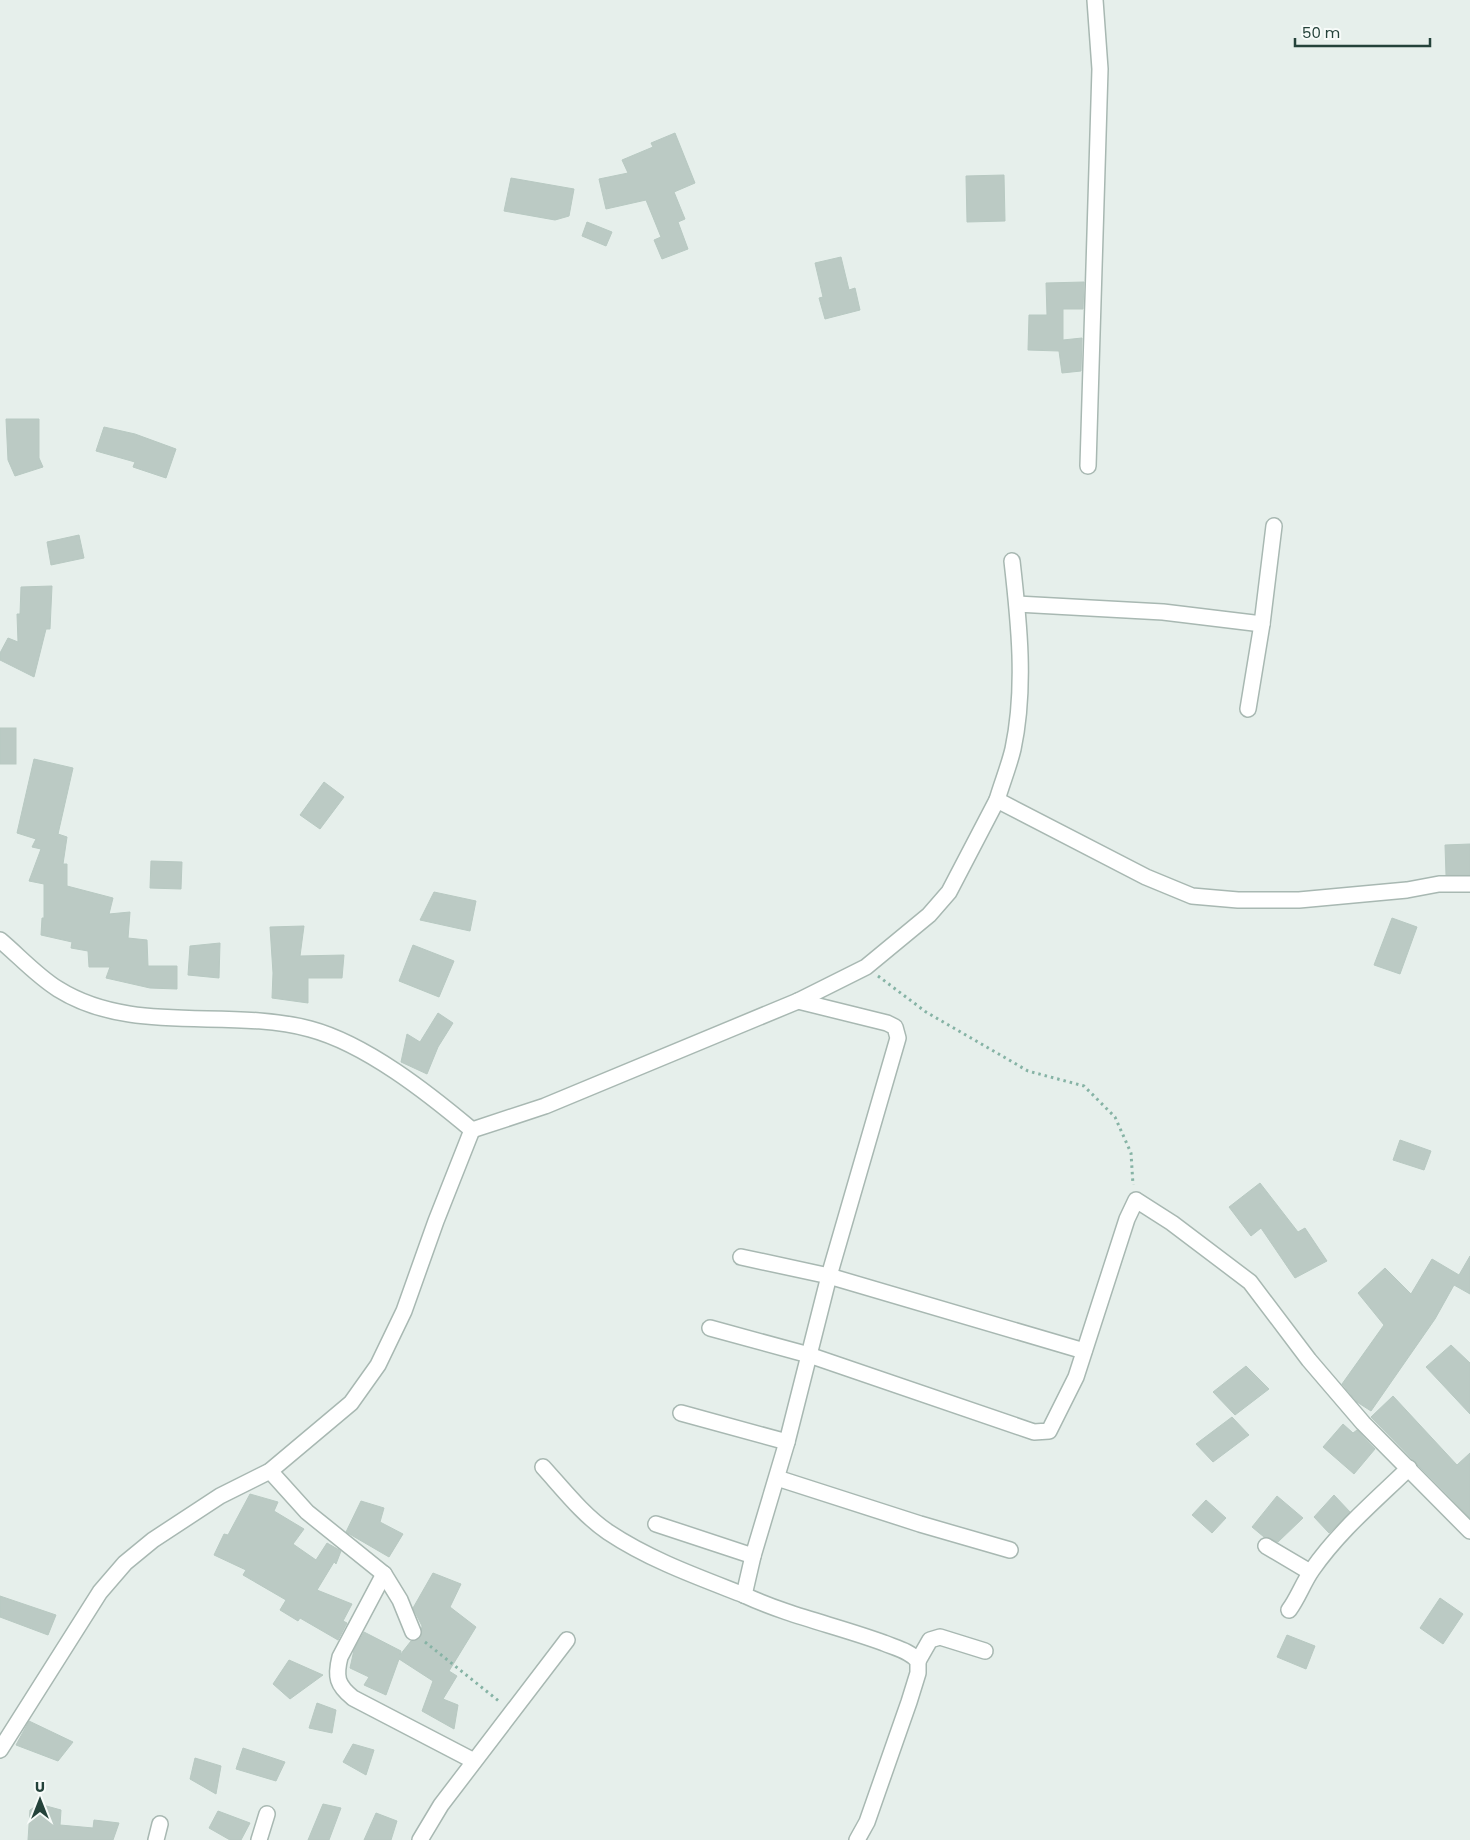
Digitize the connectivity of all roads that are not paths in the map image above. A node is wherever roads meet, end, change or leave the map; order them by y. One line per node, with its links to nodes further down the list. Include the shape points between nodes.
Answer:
1 (1095, 0): 2 (street, via 1100,69)
2 (1088, 466)
3 (1274, 526): 6 (street)
4 (1012, 562): 5 (street)
5 (1017, 604): 6 (street, via 1164,612); 8 (street, via 1020,682 1013,748)
6 (1262, 624): 7 (street)
7 (1248, 709)
8 (997, 800): 9 (street, via 1146,878 1192,896 1299,900 1439,884); 11 (street, via 950,892 929,915 866,968)
9 (1470, 884)
10 (0, 940): 12 (street, via 58,988 88,1003 122,1013 248,1020 310,1029 362,1050)
11 (798, 1001): 12 (street, via 545,1106); 14 (street, via 887,1023 895,1027 898,1038)
12 (472, 1130): 22 (street, via 404,1311 378,1365 351,1403)
13 (741, 1257): 14 (street)
14 (829, 1276): 16 (street); 17 (street)
15 (710, 1328): 17 (street)
16 (1084, 1351): 17 (street, via 1055,1423 1050,1431 1042,1433); 21 (street, via 1127,1218 1136,1200 1250,1282 1362,1423)
17 (809, 1355): 19 (street)
18 (681, 1413): 19 (street)
19 (787, 1442): 23 (street)
20 (543, 1467): 31 (street, via 607,1531 638,1550)
21 (1409, 1468): 25 (street); 29 (street, via 1342,1532)
22 (270, 1471): 30 (street, via 306,1512); 37 (street, via 220,1496 153,1540 125,1563 100,1592)
23 (777, 1478): 27 (street); 28 (street)
24 (656, 1524): 28 (street)
25 (1470, 1531)
26 (1266, 1546): 29 (street)
27 (1010, 1550)
28 (753, 1556): 31 (street)
29 (1310, 1572): 32 (street)
30 (384, 1574): 33 (street, via 400,1600); 38 (street, via 340,1657 338,1684 353,1698)
31 (744, 1595): 36 (street, via 863,1635 913,1655)
32 (1289, 1610)
33 (412, 1632)
34 (566, 1640): 38 (street)
35 (985, 1651): 36 (street, via 940,1637 930,1640)
36 (918, 1661): 44 (street, via 910,1702 867,1822)
37 (0, 1750)
38 (474, 1761): 43 (street)
39 (266, 1814): 42 (street)
40 (160, 1824): 41 (street)
41 (156, 1840)
42 (259, 1840)
43 (420, 1840)
44 (857, 1840)

